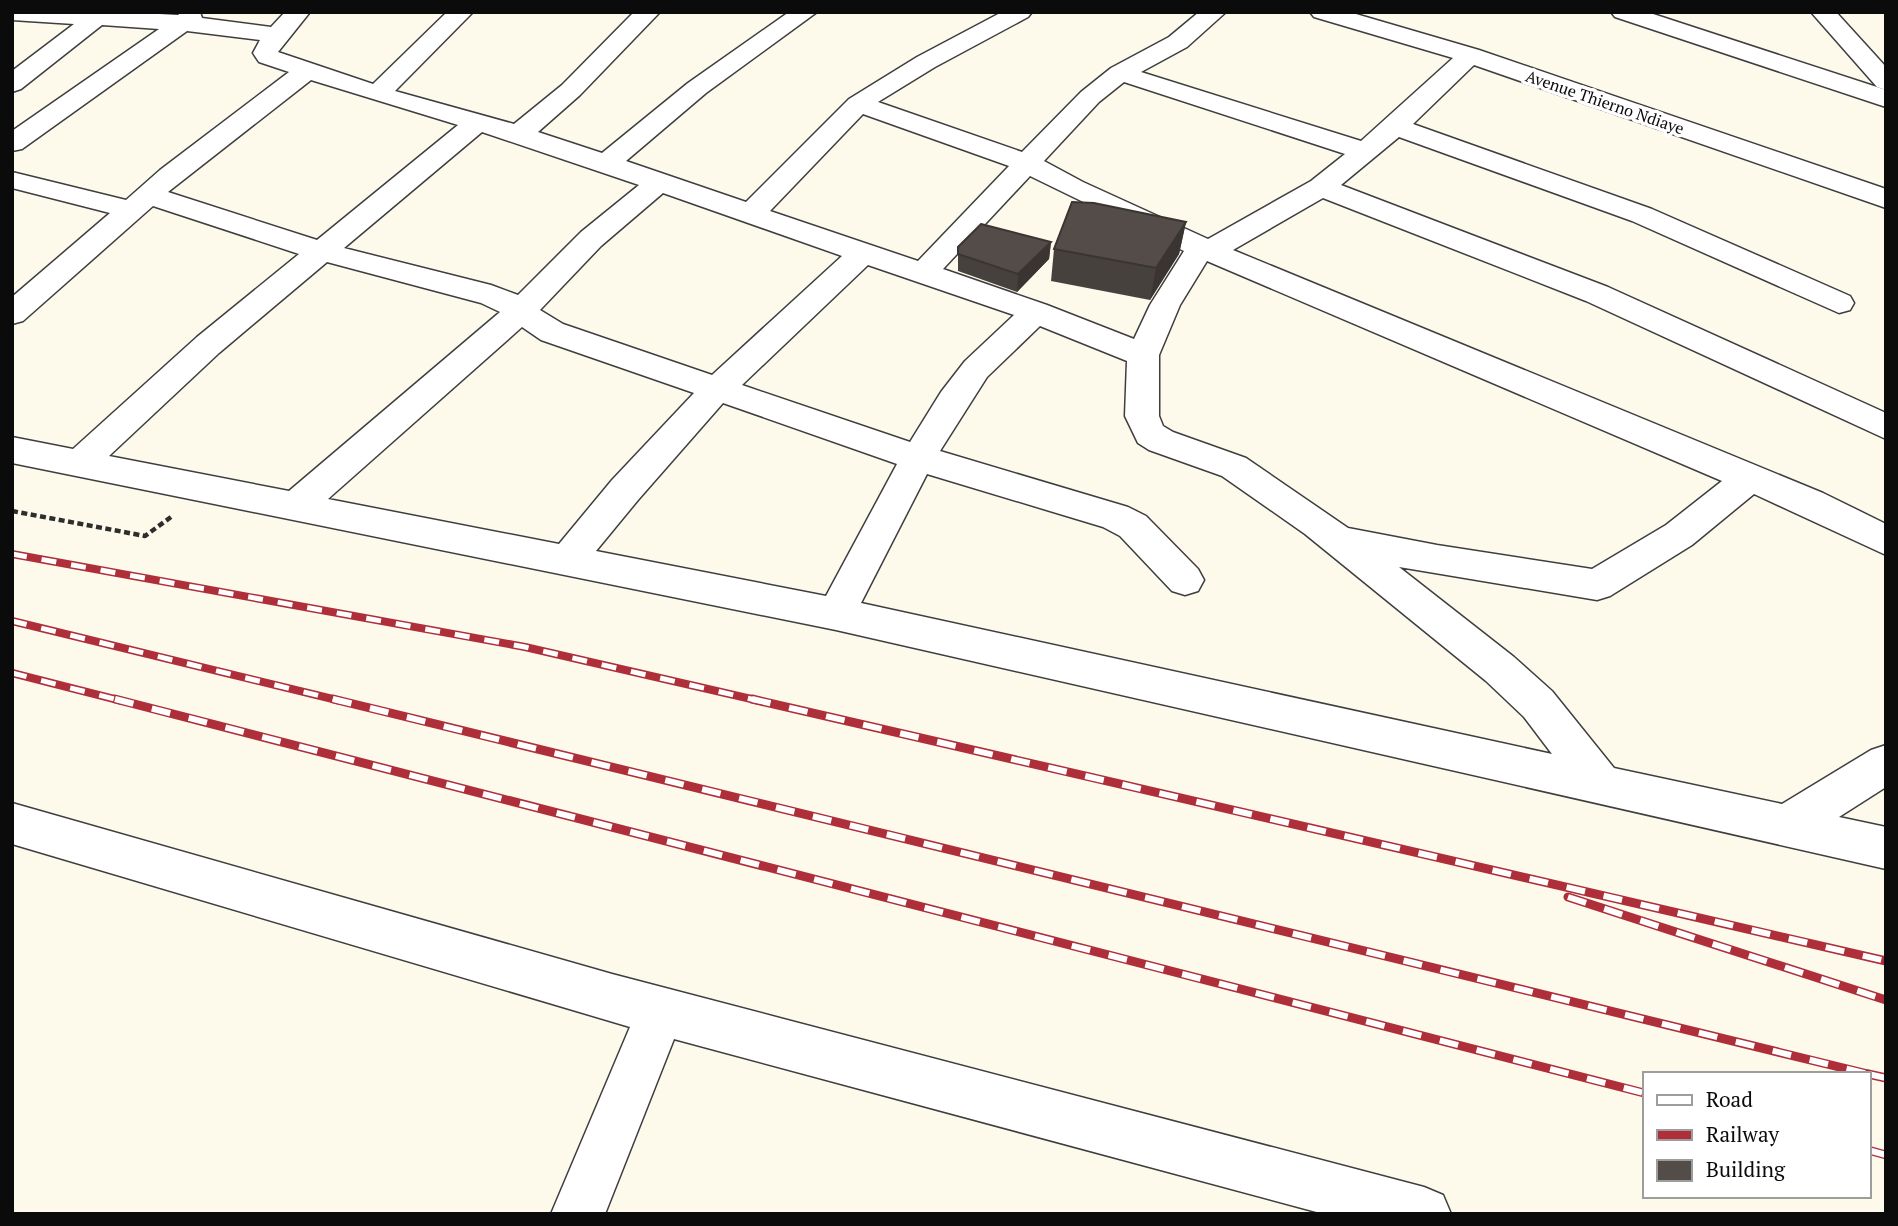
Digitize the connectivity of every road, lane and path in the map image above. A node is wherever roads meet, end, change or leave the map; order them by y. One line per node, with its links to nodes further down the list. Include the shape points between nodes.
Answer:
1 (298, 12): 13 (street)
2 (461, 12): 19 (street)
3 (648, 12): 24 (street, via 571,90)
4 (805, 12): 28 (street, via 697,89)
5 (1020, 12): 21 (street)
6 (1214, 12): 16 (street, via 1178,42)
7 (1322, 12): 14 (street, Avenue Thierno Ndiaye)
8 (1623, 12): 20 (street)
9 (1823, 12): 17 (street)
10 (12, 13): 11 (street)
11 (96, 18): 12 (street); 18 (street)
12 (190, 18): 13 (street); 25 (street)
13 (275, 35): 15 (street, via 265,53 268,57)
14 (1470, 55): 23 (street); 32 (street, Avenue Thierno Ndiaye)
15 (308, 71): 19 (street); 33 (street)
16 (1120, 73): 26 (street); 27 (street, via 1082,104)
17 (1886, 82)
18 (12, 84)
19 (377, 94): 22 (street)
20 (1886, 99)
21 (858, 104): 27 (street); 34 (street)
22 (478, 122): 24 (street); 36 (street)
23 (1395, 127): 26 (street); 39 (street, via 1642,215)
24 (519, 134): 28 (street)
25 (12, 143)
26 (1365, 151): 31 (street)
27 (1027, 163): 35 (street); 38 (street)
28 (606, 164): 30 (street)
29 (12, 180): 33 (street)
30 (659, 182): 34 (street); 40 (street, via 591,239)
31 (1321, 187): 35 (street); 45 (street, via 1597,294)
32 (1886, 199)
33 (139, 203): 36 (street); 42 (street)
34 (751, 214): 37 (street)
35 (1205, 249): 43 (street, via 1161,312); 49 (street)
36 (320, 251): 40 (street, via 491,295); 48 (street, via 208,345)
37 (864, 252): 38 (street); 44 (street)
38 (923, 273): 41 (street)
39 (1839, 303)
40 (522, 310): 44 (street, via 552,332); 50 (street)
41 (1036, 312): 43 (street); 47 (street, via 976,369)
42 (12, 314)
43 (1143, 355): 53 (street, via 1142,416 1150,434 1234,467)
44 (716, 390): 47 (street); 55 (street)
45 (1886, 427)
46 (12, 450): 48 (street)
47 (918, 458): 56 (street, via 1115,517 1133,526); 57 (street)
48 (79, 464): 50 (street)
49 (1750, 478): 53 (street, via 1679,535 1597,585); 54 (street)
50 (295, 507): 55 (street)
51 (12, 511): 52 (path)
52 (145, 536)
53 (1337, 540): 59 (street, via 1538,704)
54 (1886, 541)
55 (568, 560): 57 (street)
56 (1185, 580)
57 (836, 614): 59 (street)
58 (1886, 764): 61 (street)
59 (1602, 785): 61 (street)
60 (12, 823): 63 (street)
61 (1785, 826): 62 (street)
62 (1886, 848)
63 (662, 1011): 64 (street); 65 (street)
64 (578, 1214)
65 (1424, 1214)

